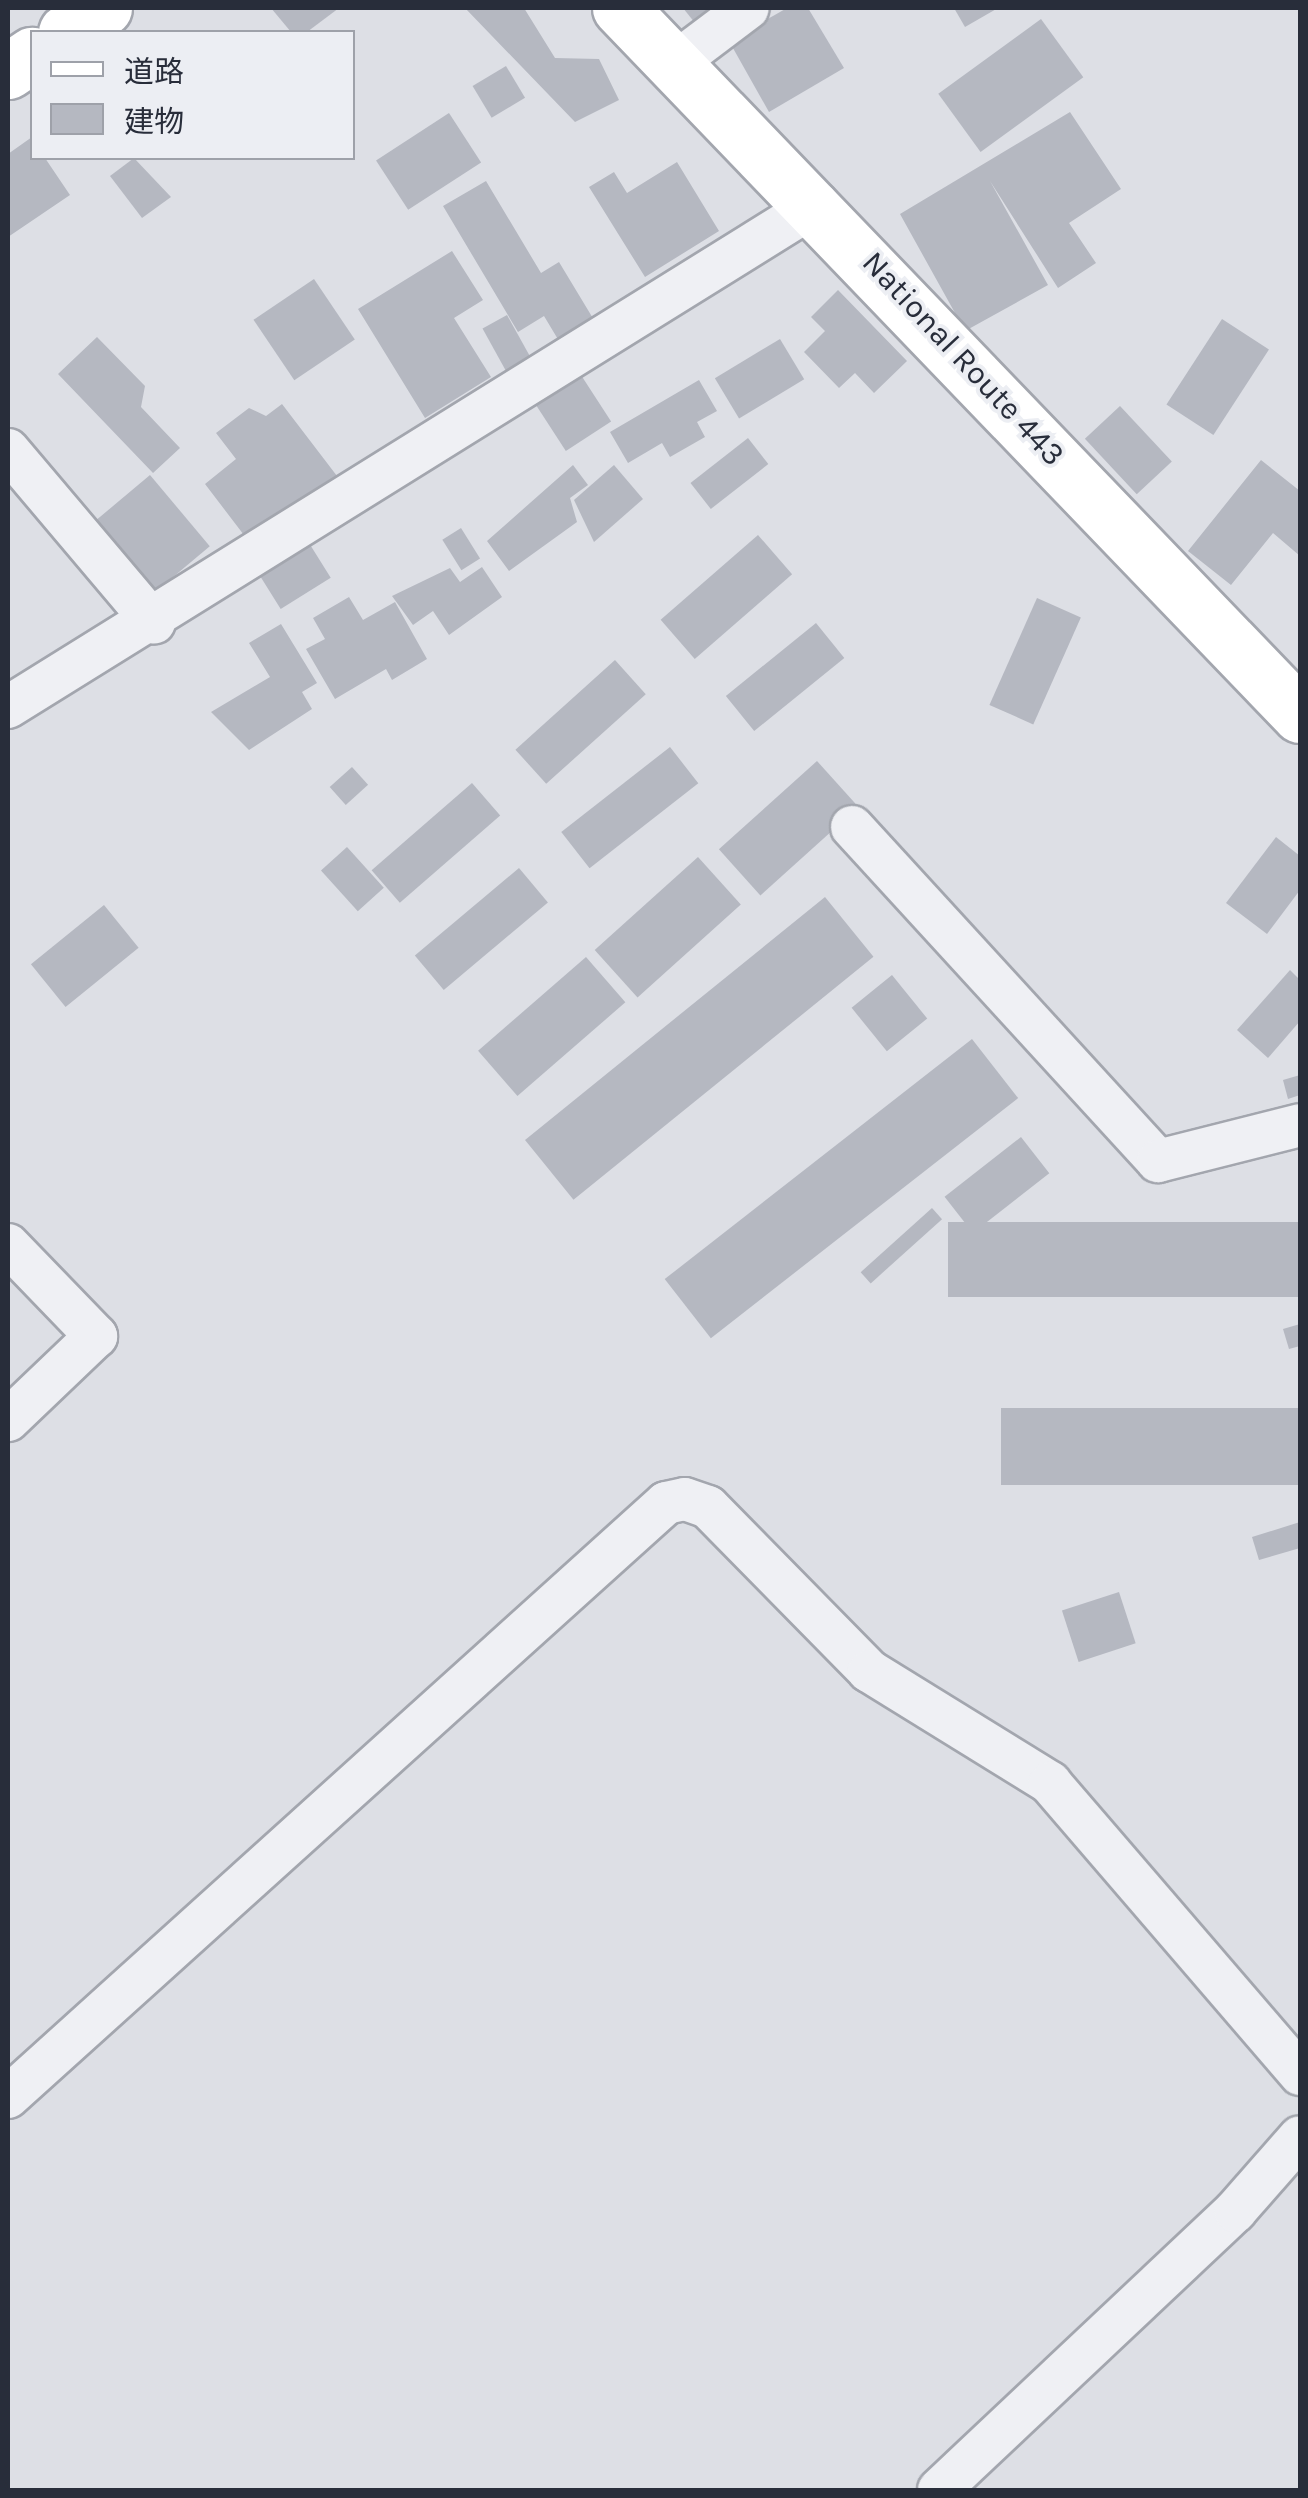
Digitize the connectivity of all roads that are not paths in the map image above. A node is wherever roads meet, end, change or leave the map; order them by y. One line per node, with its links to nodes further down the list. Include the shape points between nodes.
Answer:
1 (104, 8): 4 (main road)
2 (620, 8): 6 (main road, National Route 443)
3 (748, 8): 6 (street)
4 (69, 30)
5 (30, 56): 7 (main road)
6 (676, 63): 8 (main road, National Route 443)
7 (8, 72)
8 (817, 204): 10 (street); 12 (main road, National Route 443)
9 (8, 450): 10 (street)
10 (154, 623): 11 (street)
11 (8, 707)
12 (1300, 715)
13 (852, 827): 14 (street, via 1158,1161)
14 (1300, 1125)
15 (8, 1245): 16 (street, via 96,1336)
16 (8, 1420)
17 (1300, 2074): 18 (street, via 1050,1783 869,1671 708,1507 685,1498 666,1502)
18 (8, 2097)
19 (1300, 2137): 20 (street, via 1236,2211)
20 (939, 2490)

